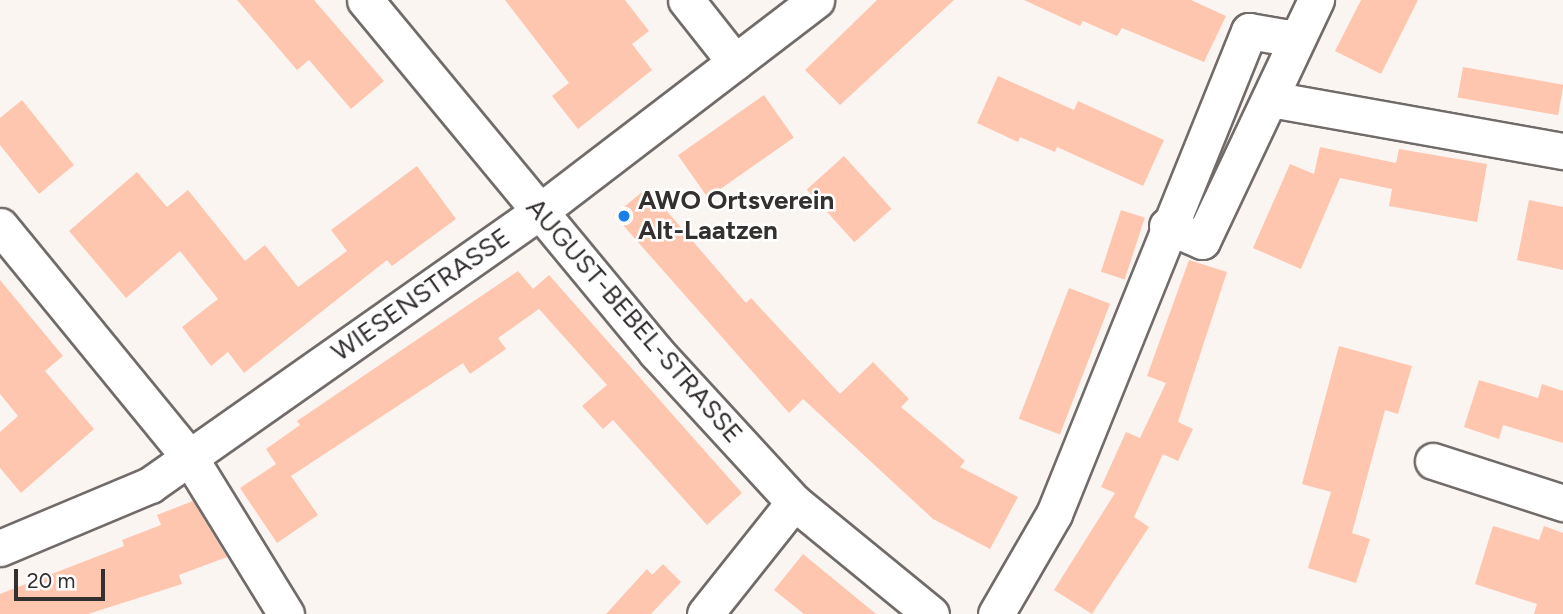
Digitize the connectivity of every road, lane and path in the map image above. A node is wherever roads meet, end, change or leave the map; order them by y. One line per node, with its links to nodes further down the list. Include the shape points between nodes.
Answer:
1 (365, 0): 9 (street, AUGUST-BEBEL-STRASSE)
2 (686, 0): 6 (street)
3 (816, 0): 6 (street, WIESENSTRASSE)
4 (1316, 0): 5 (street)
5 (1296, 39): 7 (street); 11 (street, via 1249,32)
6 (735, 62): 9 (street, WIESENSTRASSE)
7 (1271, 99): 8 (street); 11 (street, via 1202,241)
8 (1563, 151)
9 (539, 212): 12 (street, WIESENSTRASSE); 14 (street, AUGUST-BEBEL-STRASSE)
10 (0, 226): 12 (street)
11 (1167, 226): 20 (street, via 1054,514)
12 (190, 458): 16 (street, WIESENSTRASSE, via 150,485); 17 (street)
13 (1433, 461): 15 (street)
14 (794, 502): 18 (street); 19 (street, AUGUST-BEBEL-STRASSE)
15 (1563, 503)
16 (0, 548)
17 (286, 614)
18 (705, 614)
19 (932, 614)
20 (996, 614)

